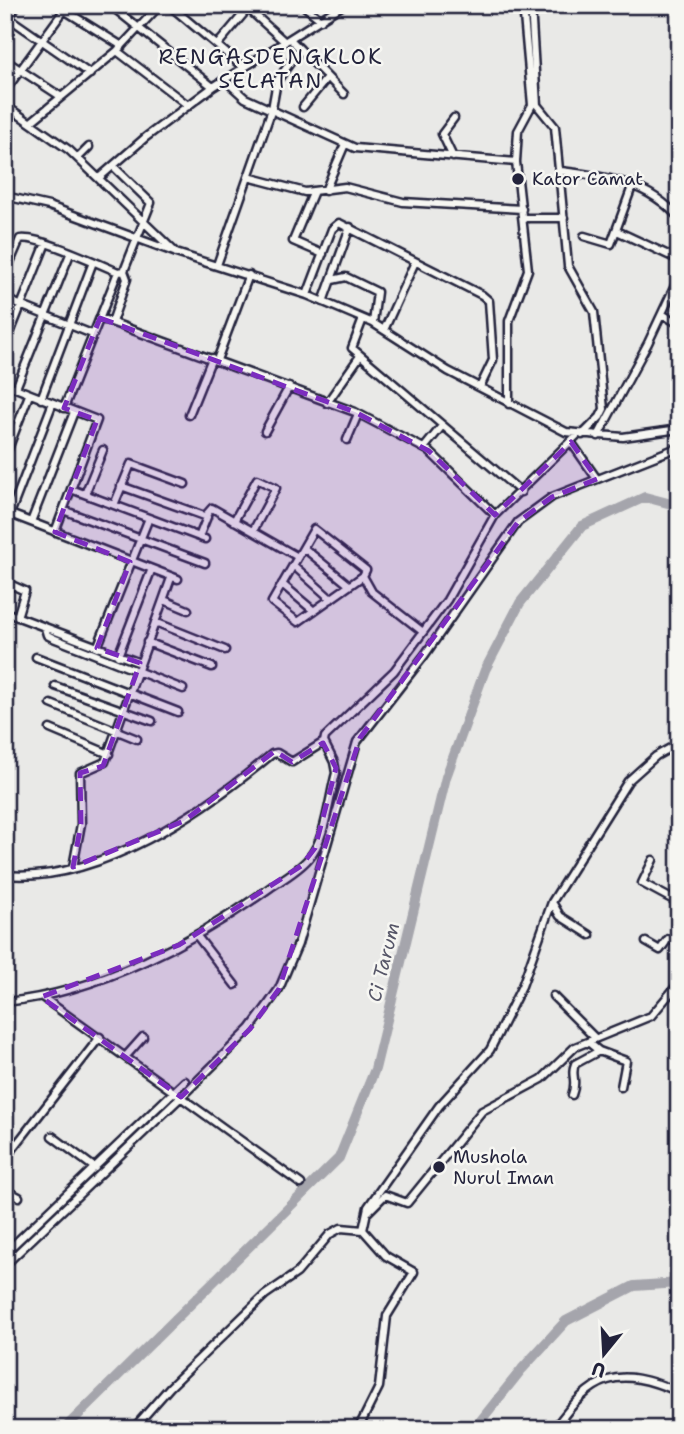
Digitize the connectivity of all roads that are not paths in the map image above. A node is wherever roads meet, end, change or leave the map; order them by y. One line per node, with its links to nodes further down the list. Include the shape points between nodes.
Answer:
1 (17, 5): 13 (street)
2 (56, 5): 11 (street)
3 (110, 5): 14 (street)
4 (169, 5): 17 (street)
5 (303, 5): 12 (street)
6 (343, 5): 12 (street)
7 (523, 5): 31 (street)
8 (531, 5): 31 (street)
9 (157, 6): 14 (street)
10 (248, 6): 16 (street); 17 (street)
11 (66, 8): 15 (street); 18 (street)
12 (321, 20): 16 (street)
13 (7, 21): 15 (street)
14 (139, 27): 18 (street); 26 (street)
15 (43, 40): 22 (street); 23 (street)
16 (288, 41): 19 (street); 21 (street)
17 (218, 44): 21 (street)
18 (119, 49): 23 (street); 32 (street)
19 (300, 49): 24 (street); 34 (street, via 277,81)
20 (5, 60): 22 (street)
21 (244, 68): 25 (street)
22 (20, 71): 27 (street); 29 (street)
23 (90, 74): 29 (street)
24 (327, 78): 28 (street); 33 (street)
25 (225, 80): 26 (street); 34 (street, via 240,96)
26 (213, 87): 32 (street)
27 (5, 91)
28 (344, 94)
29 (60, 96): 36 (street)
30 (5, 104): 36 (street)
31 (535, 105): 41 (street, via 518,131); 43 (street, via 555,127)
32 (189, 106): 42 (street)
33 (303, 107)
34 (272, 109): 37 (street); 45 (street)
35 (454, 118): 39 (street, via 442,134)
36 (31, 122): 40 (street)
37 (345, 144): 39 (street); 48 (street)
38 (89, 147): 40 (street)
39 (453, 157): 41 (street)
40 (78, 158): 44 (street)
41 (516, 162): 50 (street)
42 (113, 166): 44 (street); 54 (street, via 151,201)
43 (561, 171): 46 (street); 51 (street)
44 (100, 177): 54 (street)
45 (248, 177): 47 (street); 67 (street)
46 (633, 184): 52 (street, via 660,199); 56 (street)
47 (314, 191): 48 (street); 62 (street, via 293,241)
48 (325, 191): 50 (street, via 345,187 403,202)
49 (5, 196): 58 (street, via 49,206)
50 (522, 209): 53 (street)
51 (564, 218): 53 (street); 106 (street, via 568,270 594,313 604,405 600,417)
52 (679, 218)
53 (523, 219): 97 (street, via 527,276 509,321)
54 (143, 220): 58 (street); 60 (street)
55 (350, 227): 62 (street, via 335,225); 66 (street); 72 (street)
56 (617, 231): 57 (street, via 609,244); 64 (street)
57 (583, 236)
58 (135, 239): 60 (street); 68 (street)
59 (46, 243): 61 (street); 63 (street, via 22,238); 76 (street)
60 (176, 253): 67 (street)
61 (69, 254): 65 (street); 78 (street)
62 (323, 254): 73 (street)
63 (8, 258): 69 (street)
64 (679, 260)
65 (93, 262): 68 (street); 84 (street)
66 (415, 262): 85 (street); 92 (street, via 488,299 493,360)
67 (217, 265): 70 (street)
68 (121, 272): 79 (street); 81 (street, via 127,279)
69 (5, 274)
70 (249, 275): 73 (street); 89 (street)
71 (679, 277): 77 (street)
72 (332, 280): 75 (street); 82 (street, via 346,277 377,292)
73 (307, 295): 75 (street)
74 (5, 299): 76 (street)
75 (323, 302): 80 (street)
76 (21, 306): 78 (street); 87 (street)
77 (662, 314): 83 (street); 107 (street)
78 (47, 316): 84 (street); 93 (street)
79 (100, 318): 81 (street); 86 (street)
80 (363, 319): 82 (street); 88 (street, via 351,346)
81 (113, 322): 89 (street)
82 (373, 323): 85 (street)
83 (679, 324)
84 (70, 326): 86 (street); 95 (street)
85 (384, 330): 92 (street)
86 (92, 334): 99 (street)
87 (5, 346)
88 (360, 356): 96 (street); 103 (street)
89 (215, 359): 91 (street); 102 (street)
90 (5, 384): 93 (street)
91 (289, 387): 96 (street); 105 (street)
92 (480, 387): 97 (street)
93 (16, 388): 94 (street)
94 (29, 395): 95 (street); 113 (street)
95 (41, 399): 98 (street)
96 (327, 403): 101 (street)
97 (509, 404): 106 (street)
98 (52, 405): 99 (street); 122 (street)
99 (64, 408): 100 (street)
100 (75, 412): 117 (street, via 97,420); 127 (street)
101 (358, 414): 108 (street); 111 (street)
102 (189, 415)
103 (442, 426): 111 (street); 118 (street)
104 (679, 429): 107 (street, via 639,436)
105 (265, 431)
106 (579, 435): 107 (street); 109 (street)
107 (598, 436)
108 (347, 440)
109 (570, 442): 114 (street); 118 (street)
110 (679, 447): 114 (street)
111 (424, 448): 123 (street)
112 (103, 450): 119 (street)
113 (5, 457)
114 (597, 479): 195 (street, via 552,497 518,522 360,738 284,978 250,1029)
115 (185, 484): 116 (street, via 131,464)
116 (121, 486): 120 (street); 124 (street)
117 (71, 489): 119 (street); 121 (street)
118 (521, 492): 123 (street)
119 (85, 494): 120 (street)
120 (114, 505): 125 (street)
121 (63, 510): 128 (street); 130 (street)
122 (8, 513): 127 (street)
123 (495, 515): 149 (street, via 447,600)
124 (205, 516): 125 (street, via 202,538); 126 (street, via 212,508)
125 (149, 518): 130 (street)
126 (234, 521): 129 (street); 129 (street, via 257,478 276,488)
127 (31, 522): 128 (street)
128 (55, 531): 133 (street)
129 (253, 531): 132 (street)
130 (140, 540): 133 (street); 134 (street)
131 (304, 548): 132 (street); 137 (street, via 314,529 366,570); 140 (street)
132 (298, 557): 135 (street)
133 (130, 562): 136 (street); 151 (street)
134 (205, 563)
135 (293, 565): 139 (street); 141 (street)
136 (151, 571): 142 (street, via 175,579); 153 (street)
137 (363, 576): 140 (street); 149 (street, via 372,592)
138 (5, 582): 146 (street, via 25,593)
139 (282, 584): 144 (street); 144 (street, via 272,602 298,622)
140 (349, 584): 141 (street)
141 (331, 599): 144 (street)
142 (164, 600): 143 (street); 147 (street)
143 (188, 610)
144 (314, 611)
145 (5, 612): 146 (street)
146 (17, 617): 148 (street)
147 (155, 621): 150 (street); 152 (street)
148 (45, 628): 151 (street); 157 (street, via 53,638)
149 (423, 632): 168 (street, via 385,681 329,732)
150 (148, 642): 155 (street); 156 (street)
151 (97, 648): 153 (street)
152 (225, 650)
153 (118, 656): 155 (street)
154 (36, 657): 160 (street)
155 (140, 663): 157 (street)
156 (212, 667)
157 (138, 672): 159 (street); 160 (street)
158 (55, 686): 162 (street)
159 (183, 689)
160 (131, 694): 162 (street); 163 (street)
161 (51, 704): 166 (street)
162 (124, 712): 164 (street); 166 (street)
163 (178, 712)
164 (152, 721)
165 (50, 729): 170 (street)
166 (117, 733): 167 (street); 170 (street)
167 (136, 739)
168 (324, 742): 172 (street, via 292,762 272,754 184,821); 177 (street, via 336,770 310,857)
169 (679, 743): 174 (street, via 628,781)
170 (108, 754): 172 (street, via 101,766 80,773 81,824)
171 (653, 860): 175 (street, via 642,883)
172 (73, 867): 173 (street, via 27,877)
173 (5, 875)
174 (552, 902): 176 (street, via 560,916); 203 (street, via 522,986 490,1050 439,1106)
175 (679, 903)
176 (590, 935)
177 (197, 936): 181 (street); 183 (street, via 101,978)
178 (646, 942): 179 (street, via 660,950 668,939)
179 (679, 943)
180 (679, 982): 187 (street, via 651,1016)
181 (234, 985)
182 (553, 996): 187 (street)
183 (41, 997): 184 (street); 185 (street)
184 (5, 1002)
185 (100, 1037): 190 (street); 197 (street)
186 (143, 1037): 190 (street)
187 (596, 1038): 188 (street)
188 (588, 1042): 189 (street); 203 (street, via 572,1049 537,1082 482,1111 407,1203 385,1195)
189 (599, 1051): 192 (street, via 626,1062); 194 (street, via 575,1064 577,1080)
190 (126, 1056): 193 (street)
191 (185, 1081): 193 (street)
192 (621, 1087)
193 (174, 1092): 195 (street); 198 (street)
194 (572, 1094)
195 (181, 1097): 199 (street); 200 (street)
196 (52, 1136): 198 (street)
197 (5, 1160)
198 (95, 1168): 199 (street); 205 (street)
199 (102, 1174): 206 (street)
200 (301, 1184)
201 (5, 1190): 202 (street)
202 (19, 1197)
203 (365, 1216): 204 (street)
204 (363, 1230): 208 (street, via 341,1228 330,1234 297,1273 265,1295); 209 (street, via 386,1256 414,1272 387,1316 379,1387)
205 (5, 1253)
206 (5, 1265)
207 (679, 1392): 210 (street, via 639,1378 606,1380 576,1398)
208 (133, 1429)
209 (358, 1429)
210 (554, 1429)

